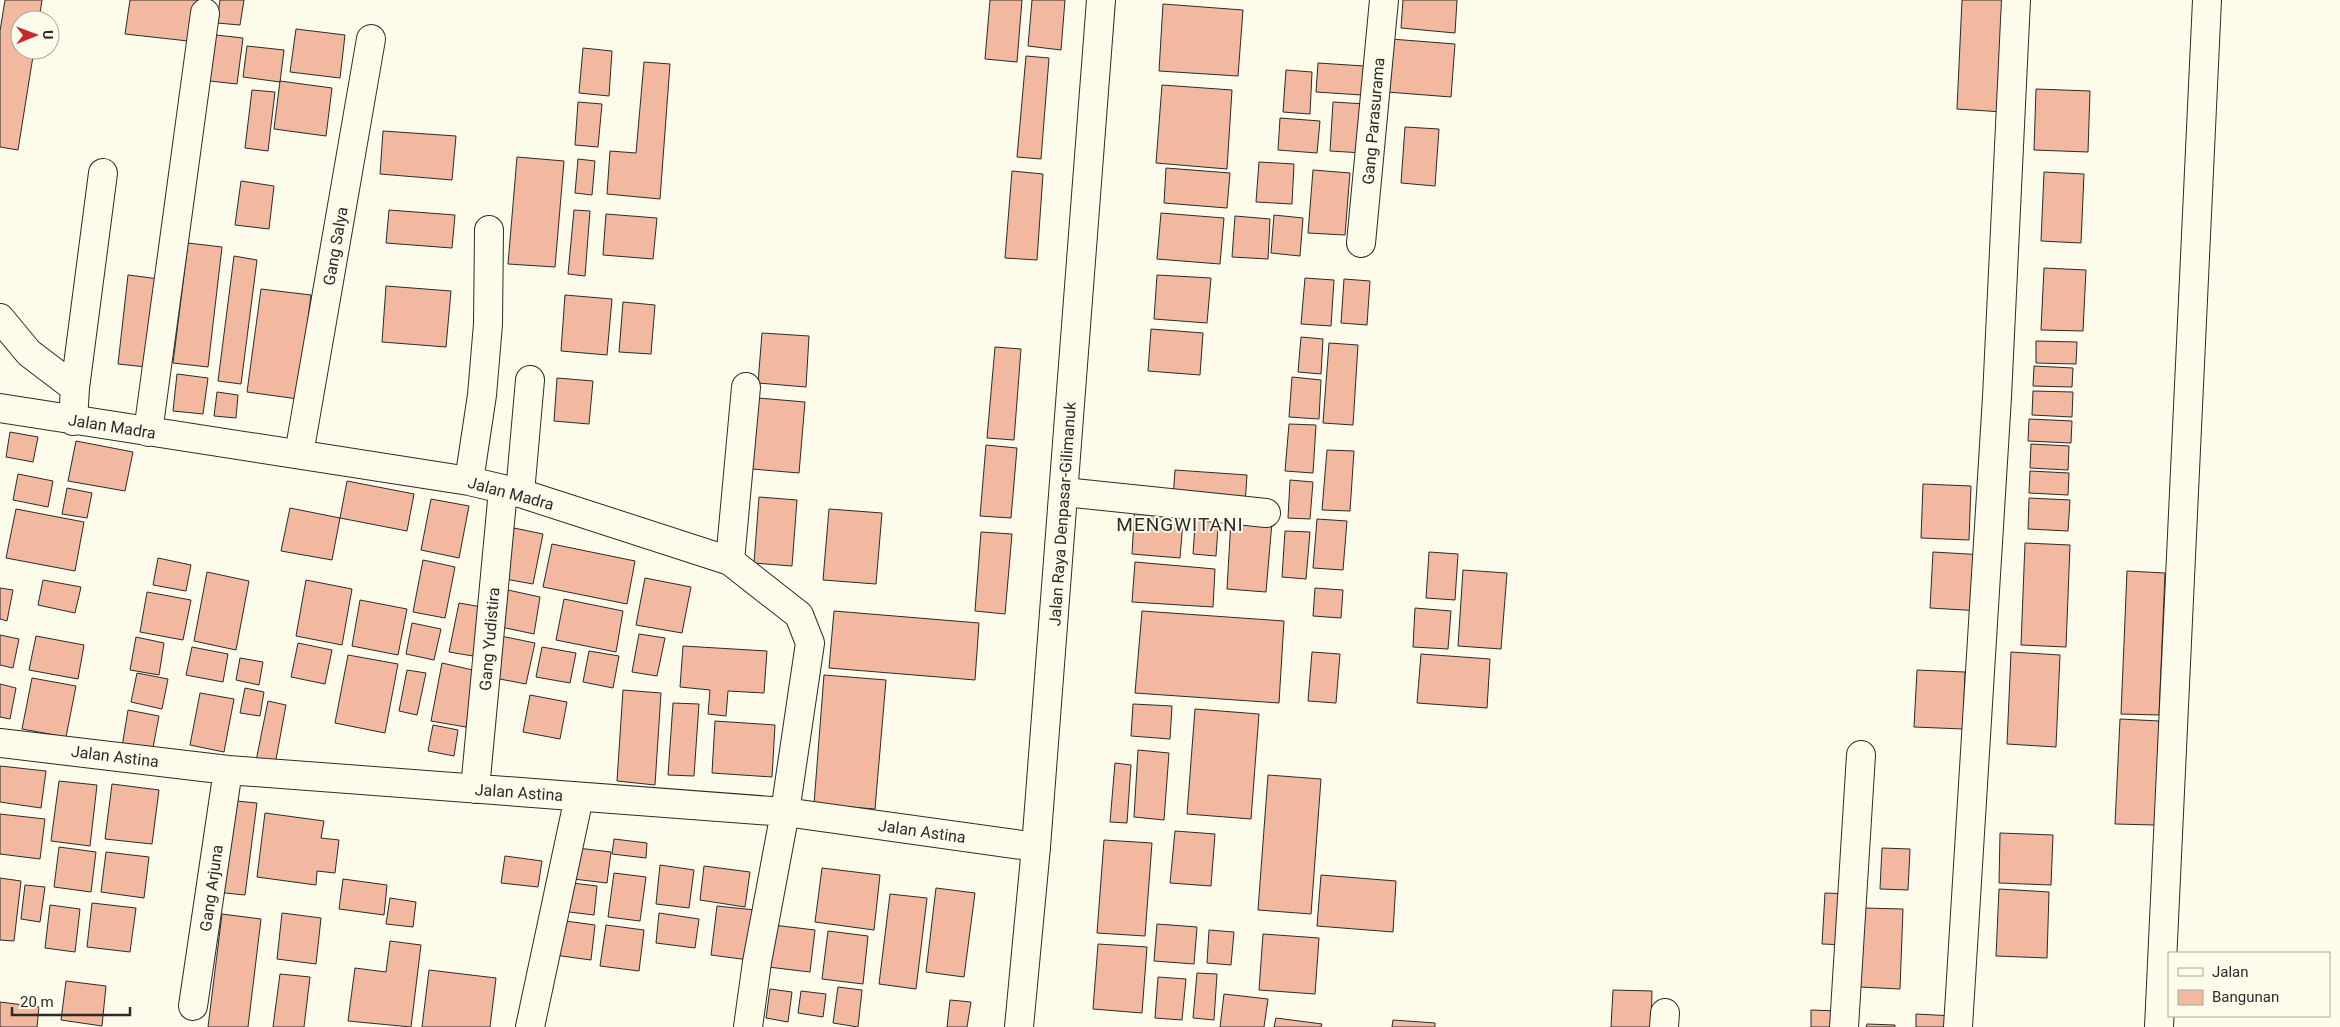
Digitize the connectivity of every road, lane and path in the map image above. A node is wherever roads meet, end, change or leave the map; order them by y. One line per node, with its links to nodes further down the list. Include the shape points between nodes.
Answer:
1 (1101, 0): 20 (main road, Jalan Raya Denpasar-Gilimanuk)
2 (1384, 0): 9 (main road, Gang Parasurama)
3 (2016, 0): 35 (main road, via 1997,397)
4 (2206, 0): 36 (main road)
5 (205, 12): 16 (main road)
6 (371, 39): 17 (main road, Gang Salya)
7 (103, 173): 13 (main road)
8 (489, 230): 18 (main road, via 488,324 482,395)
9 (1361, 243)
10 (0, 318): 13 (main road, via 29,353)
11 (530, 380): 19 (main road, Gang Yudistira)
12 (746, 387): 22 (main road)
13 (75, 388): 15 (main road)
14 (0, 408): 15 (main road, Jalan Madra)
15 (73, 421): 16 (main road, Jalan Madra)
16 (148, 432): 17 (main road, Jalan Madra)
17 (299, 454): 18 (main road, Jalan Madra)
18 (469, 481): 19 (main road, Jalan Madra)
19 (512, 492): 22 (main road, Jalan Madra); 26 (main road, Gang Yudistira)
20 (1064, 492): 21 (main road); 29 (main road, Jalan Raya Denpasar-Gilimanuk)
21 (1266, 512)
22 (730, 561): 28 (main road, Jalan Madra, via 800,615 810,643)
23 (0, 743): 25 (main road, Jalan Astina)
24 (1861, 755): 34 (main road)
25 (228, 770): 26 (main road, Jalan Astina); 30 (main road, Gang Arjuna)
26 (475, 789): 27 (main road, Jalan Astina)
27 (579, 797): 28 (main road, Jalan Astina); 31 (main road)
28 (785, 812): 29 (main road, Jalan Astina); 32 (main road, Jalan Madra)
29 (1036, 847): 33 (main road, Jalan Raya Denpasar-Gilimanuk)
30 (194, 1006)
31 (530, 1027)
32 (748, 1027)
33 (1019, 1027)
34 (1844, 1027)
35 (1958, 1027)
36 (2159, 1027)

